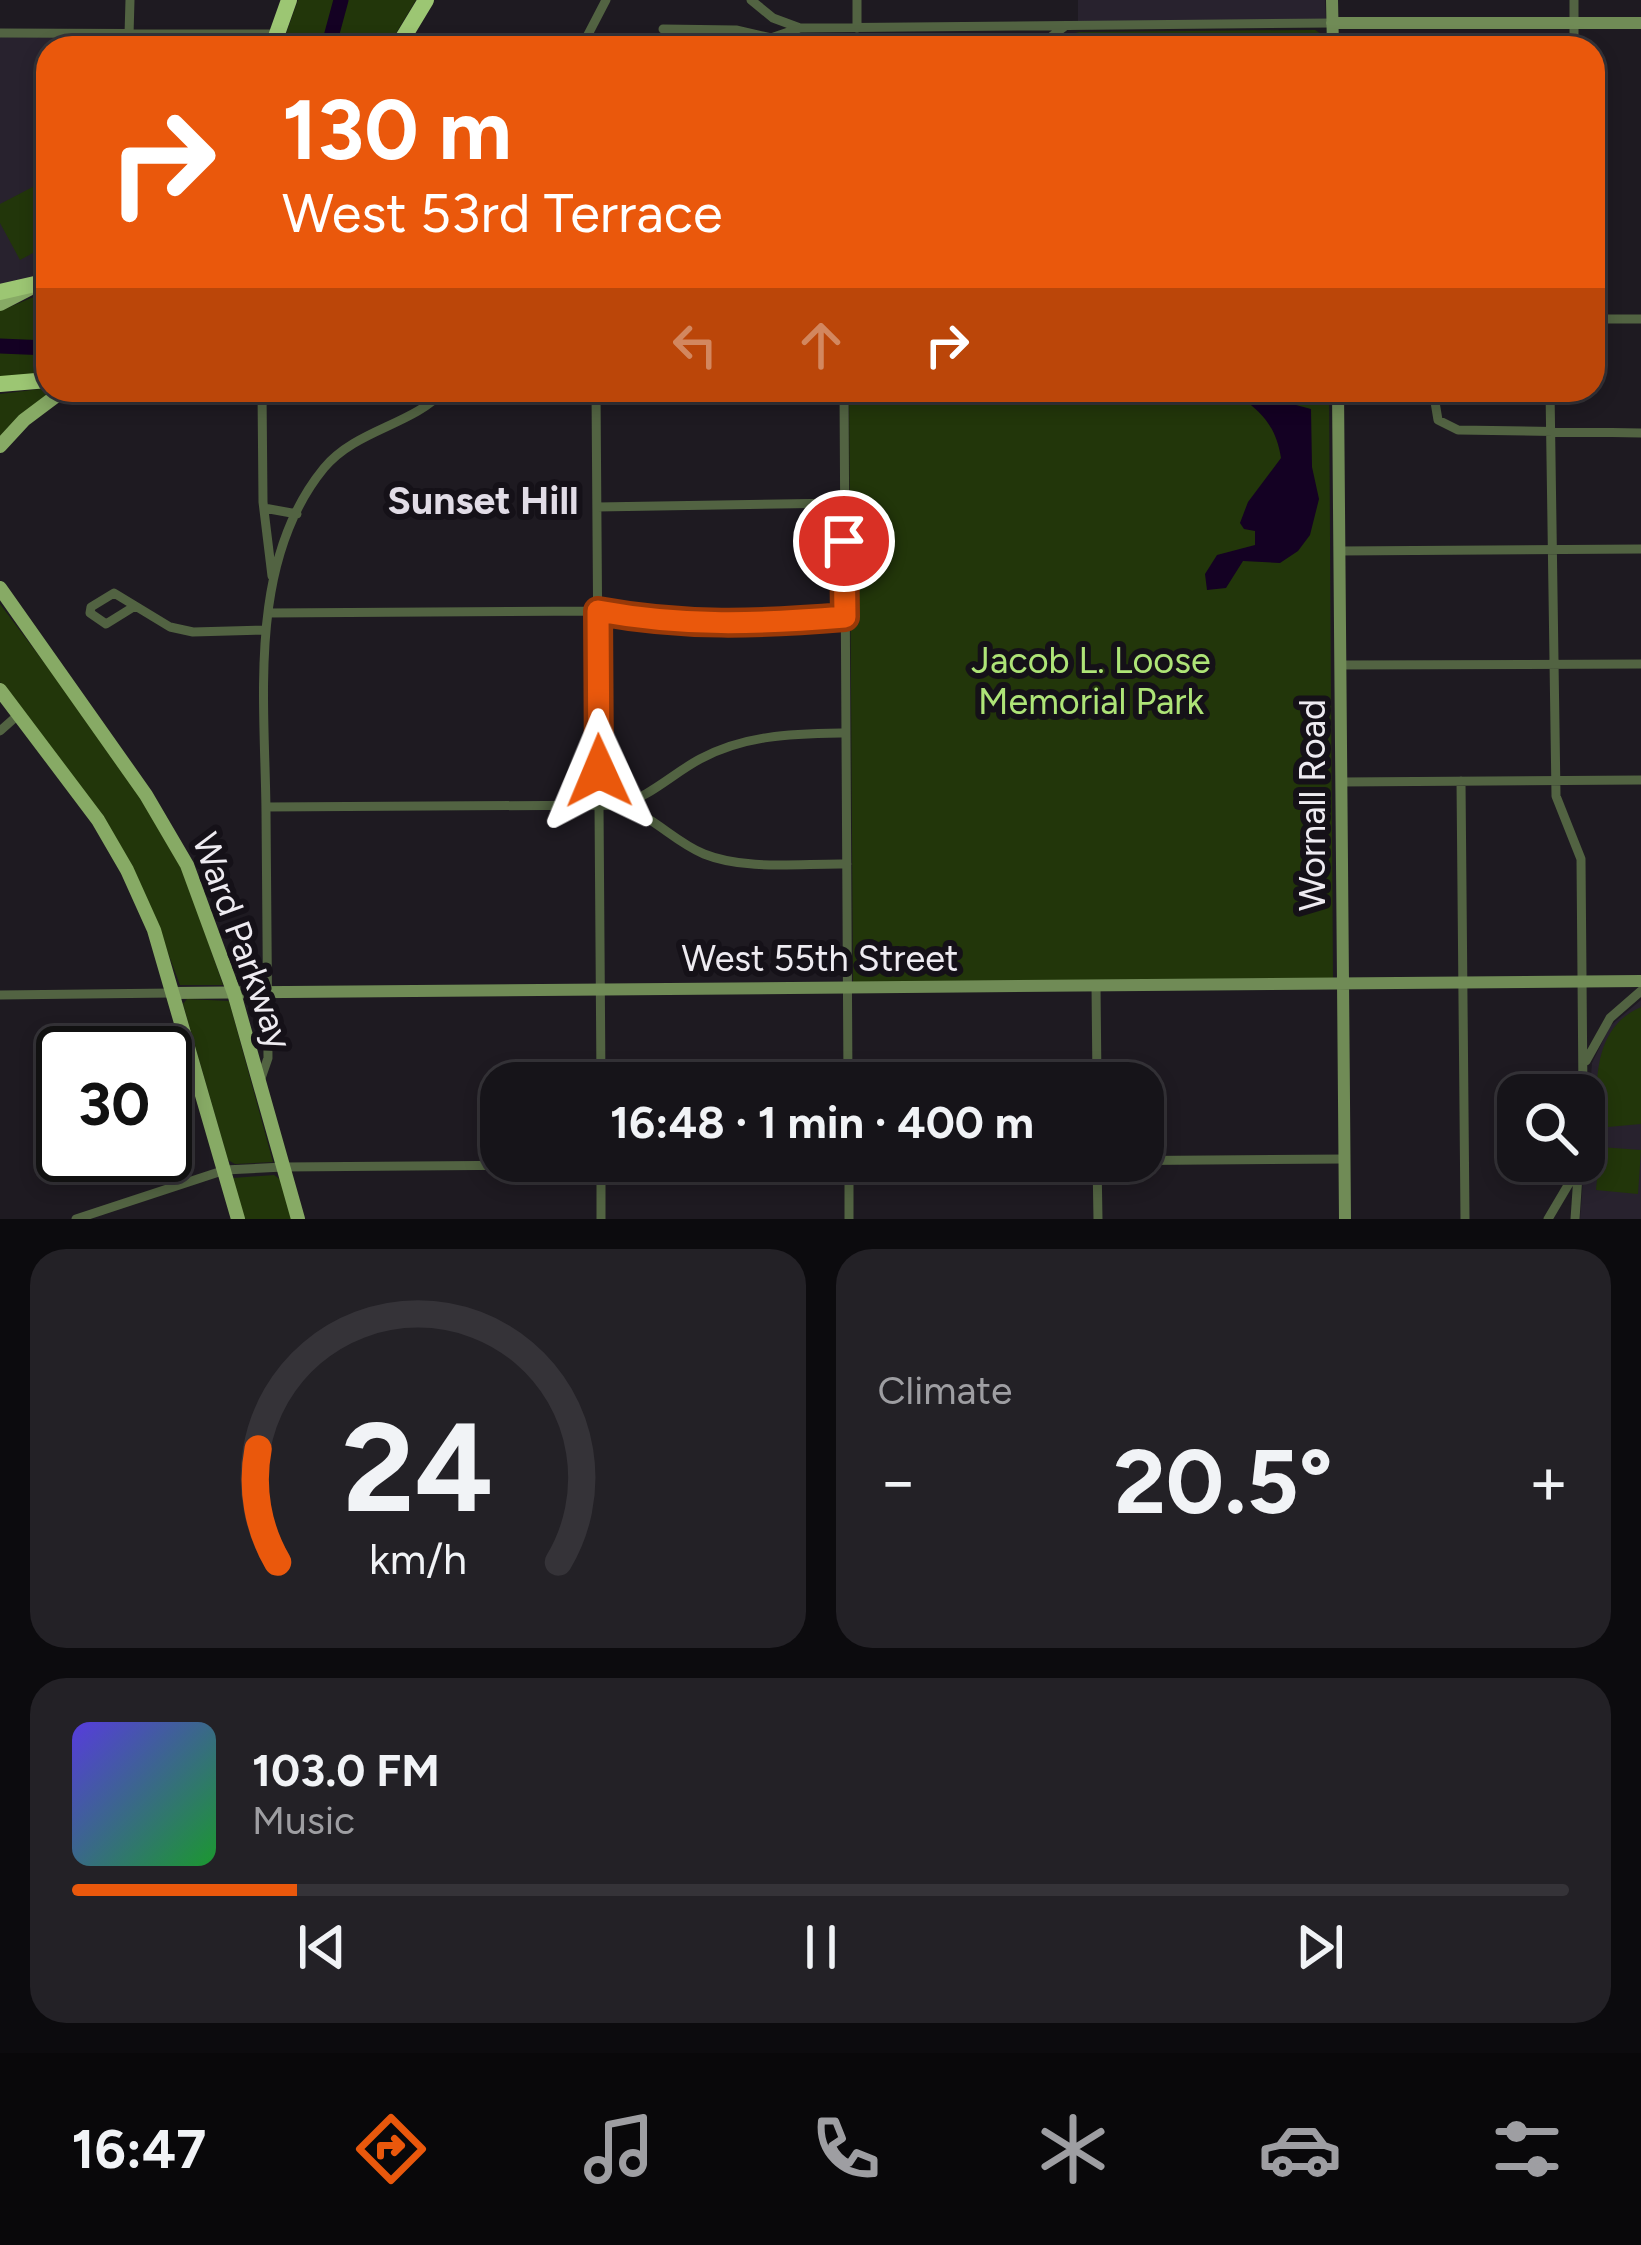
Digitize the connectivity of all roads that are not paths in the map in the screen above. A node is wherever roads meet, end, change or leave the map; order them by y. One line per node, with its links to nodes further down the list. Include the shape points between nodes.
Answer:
1 (130, 0): 18 (street)
2 (289, 0): 20 (highway)
3 (426, 0): 21 (highway)
4 (606, 0): 22 (street)
5 (751, 0): 14 (street)
6 (857, 0): 15 (street)
7 (1332, 0): 9 (main road)
8 (1574, 0): 10 (street)
9 (1332, 23): 10 (main road); 13 (street); 27 (main road)
10 (1574, 23): 11 (main road); 28 (street)
11 (1641, 23)
12 (1025, 27): 13 (street); 15 (street); 25 (street)
13 (1064, 27): 26 (street)
14 (800, 28): 15 (street); 24 (street)
15 (857, 28)
16 (663, 29): 23 (street)
17 (0, 33): 18 (street)
18 (129, 35): 19 (street)
19 (153, 36)
20 (277, 36)
21 (404, 36)
22 (587, 36)
23 (762, 36)
24 (777, 36)
25 (1029, 36)
26 (1051, 36)
27 (1333, 36)
28 (1574, 36)
29 (36, 285): 31 (highway)
30 (36, 286): 32 (main road)
31 (0, 292)
32 (0, 304)
33 (1605, 319): 34 (street)
34 (1641, 319)
35 (36, 382): 36 (highway)
36 (0, 388)
37 (48, 402): 47 (main road)
38 (262, 402): 50 (street)
39 (434, 402): 51 (street, via 339,454)
40 (596, 402): 49 (street)
41 (844, 402): 48 (street)
42 (1338, 402): 53 (main road, Wornall Road)
43 (1435, 402): 45 (street, via 1438,420 1450,428)
44 (1551, 402): 45 (street)
45 (1552, 430): 46 (street); 54 (street)
46 (1641, 433)
47 (0, 446)
48 (844, 503): 49 (street); 60 (street)
49 (597, 507): 58 (street)
50 (264, 508): 51 (street); 55 (street)
51 (297, 514): 55 (street)
52 (1641, 549): 54 (street)
53 (1340, 550): 54 (street); 63 (main road, Wornall Road)
54 (1553, 550): 64 (street)
55 (274, 583): 59 (street)
56 (0, 588): 86 (main road, Ward Parkway, via 177,847)
57 (135, 606): 57 (street, via 114,592 90,613 103,625); 61 (street, via 193,632)
58 (598, 611): 59 (street); 60 (street, via 709,626); 73 (street)
59 (268, 613): 61 (street)
60 (845, 617): 68 (street)
61 (266, 630): 75 (street)
62 (1641, 664): 64 (street)
63 (1341, 665): 64 (street); 72 (main road, Wornall Road)
64 (1554, 666): 71 (street)
65 (0, 690): 66 (main road)
66 (18, 715): 67 (street); 85 (main road, via 127,870)
67 (0, 730)
68 (846, 733): 74 (street, via 738,743); 76 (street)
69 (1641, 780): 71 (street)
70 (1461, 781): 71 (street); 72 (street); 80 (street)
71 (1556, 781): 78 (street, via 1558,808 1581,860)
72 (1342, 782): 79 (main road, Wornall Road)
73 (599, 805): 74 (street); 75 (street); 83 (street)
74 (619, 805): 76 (street, via 715,858)
75 (266, 807): 87 (street)
76 (847, 864): 82 (street)
77 (1641, 981): 78 (main road, West 55th Street)
78 (1582, 982): 80 (main road, West 55th Street); 92 (street)
79 (1343, 983): 80 (main road, West 55th Street); 81 (main road, West 55th Street); 95 (main road, Wornall Road)
80 (1463, 983): 112 (street)
81 (1096, 985): 82 (main road, West 55th Street); 91 (street)
82 (846, 988): 83 (main road, West 55th Street); 90 (street)
83 (599, 989): 87 (main road, West 55th Street); 89 (street)
84 (1641, 991): 92 (street, via 1610,1018)
85 (172, 993): 86 (main road, West 55th Street); 88 (street, West 55th Street); 99 (main road)
86 (234, 993): 87 (main road, West 55th Street); 94 (main road, Ward Parkway)
87 (268, 993): 94 (street)
88 (0, 995)
89 (601, 1062)
90 (848, 1062)
91 (1097, 1062)
92 (1583, 1069): 93 (street)
93 (1583, 1074)
94 (260, 1084): 98 (main road, Ward Parkway)
95 (1344, 1160): 96 (street); 111 (main road, Wornall Road)
96 (1164, 1161)
97 (480, 1165): 98 (street)
98 (283, 1167): 99 (street); 107 (main road, Ward Parkway)
99 (225, 1170): 105 (street); 106 (main road)
100 (601, 1182): 108 (street)
101 (849, 1182): 109 (street)
102 (1097, 1182): 110 (street)
103 (1569, 1182): 113 (street)
104 (1578, 1182): 114 (street)
105 (76, 1219)
106 (238, 1219)
107 (298, 1219)
108 (601, 1219)
109 (849, 1219)
110 (1098, 1219)
111 (1345, 1219)
112 (1465, 1219)
113 (1547, 1219)
114 (1575, 1219)

